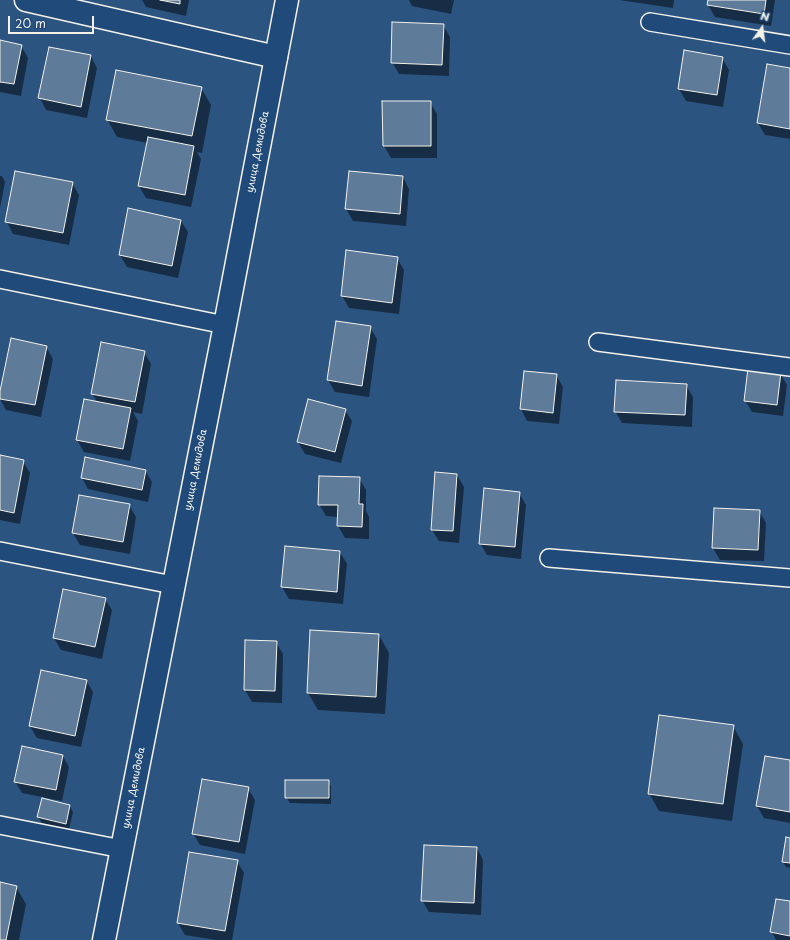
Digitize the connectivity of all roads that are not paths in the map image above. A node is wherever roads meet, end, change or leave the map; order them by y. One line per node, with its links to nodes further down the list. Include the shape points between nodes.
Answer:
1 (26, 0): 5 (street)
2 (287, 0): 5 (street, улица Демидова)
3 (650, 22): 4 (lane)
4 (790, 45)
5 (276, 57): 7 (street, улица Демидова)
6 (0, 279): 7 (lane)
7 (225, 325): 13 (street, улица Демидова)
8 (598, 342): 9 (lane)
9 (790, 367)
10 (0, 551): 13 (lane)
11 (549, 558): 12 (lane)
12 (790, 578)
13 (174, 585): 15 (street, улица Демидова)
14 (0, 825): 15 (lane)
15 (122, 850): 16 (street, улица Демидова)
16 (104, 940)

